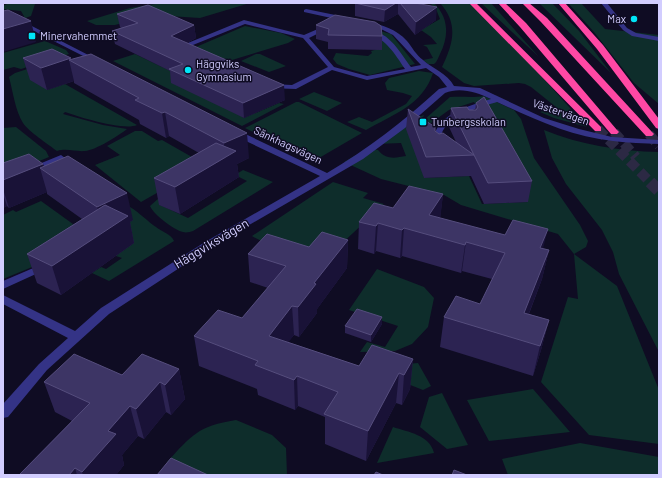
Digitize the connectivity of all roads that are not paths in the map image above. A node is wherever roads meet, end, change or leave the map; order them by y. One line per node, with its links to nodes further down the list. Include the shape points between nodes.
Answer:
1 (472, 3): 26 (highway)
2 (501, 3): 27 (highway, via 523,25)
3 (525, 3): 28 (highway, via 544,20)
4 (561, 3): 24 (highway, via 608,57)
5 (604, 3): 13 (street, via 625,29 634,35)
6 (306, 11): 8 (street)
7 (3, 18): 15 (street, via 24,24)
8 (352, 21)
9 (360, 22): 16 (street, via 385,28)
10 (340, 26): 12 (street, via 333,24)
11 (362, 30): 18 (street, via 377,33 386,39)
12 (305, 37): 14 (street, via 244,22 185,46 184,49); 17 (street)
13 (659, 39)
14 (197, 55)
15 (101, 63)
16 (427, 66): 18 (street); 20 (street, via 448,81)
17 (332, 68): 18 (street, via 367,78); 19 (street, via 293,87 277,88)
18 (409, 69)
19 (264, 85)
20 (451, 88): 21 (street, Västervägen, via 477,90); 33 (street, Häggviksvägen, via 437,95 402,126 360,157)
21 (499, 99): 22 (street); 29 (street, Västervägen, via 541,120 577,131 612,139)
22 (463, 112): 23 (street); 30 (street, via 442,124 437,133)
23 (468, 121)
24 (659, 126)
25 (228, 129): 33 (street, Sänkhagsvägen)
26 (598, 129)
27 (614, 132)
28 (649, 134)
29 (659, 142)
30 (438, 150)
31 (61, 158): 32 (street)
32 (25, 171)
33 (327, 176): 37 (street, Häggviksvägen, via 143,284 104,310)
34 (52, 262): 35 (street)
35 (3, 286)
36 (3, 299): 37 (street)
37 (76, 336): 38 (street, Häggviksvägen, via 43,367)
38 (3, 413)

